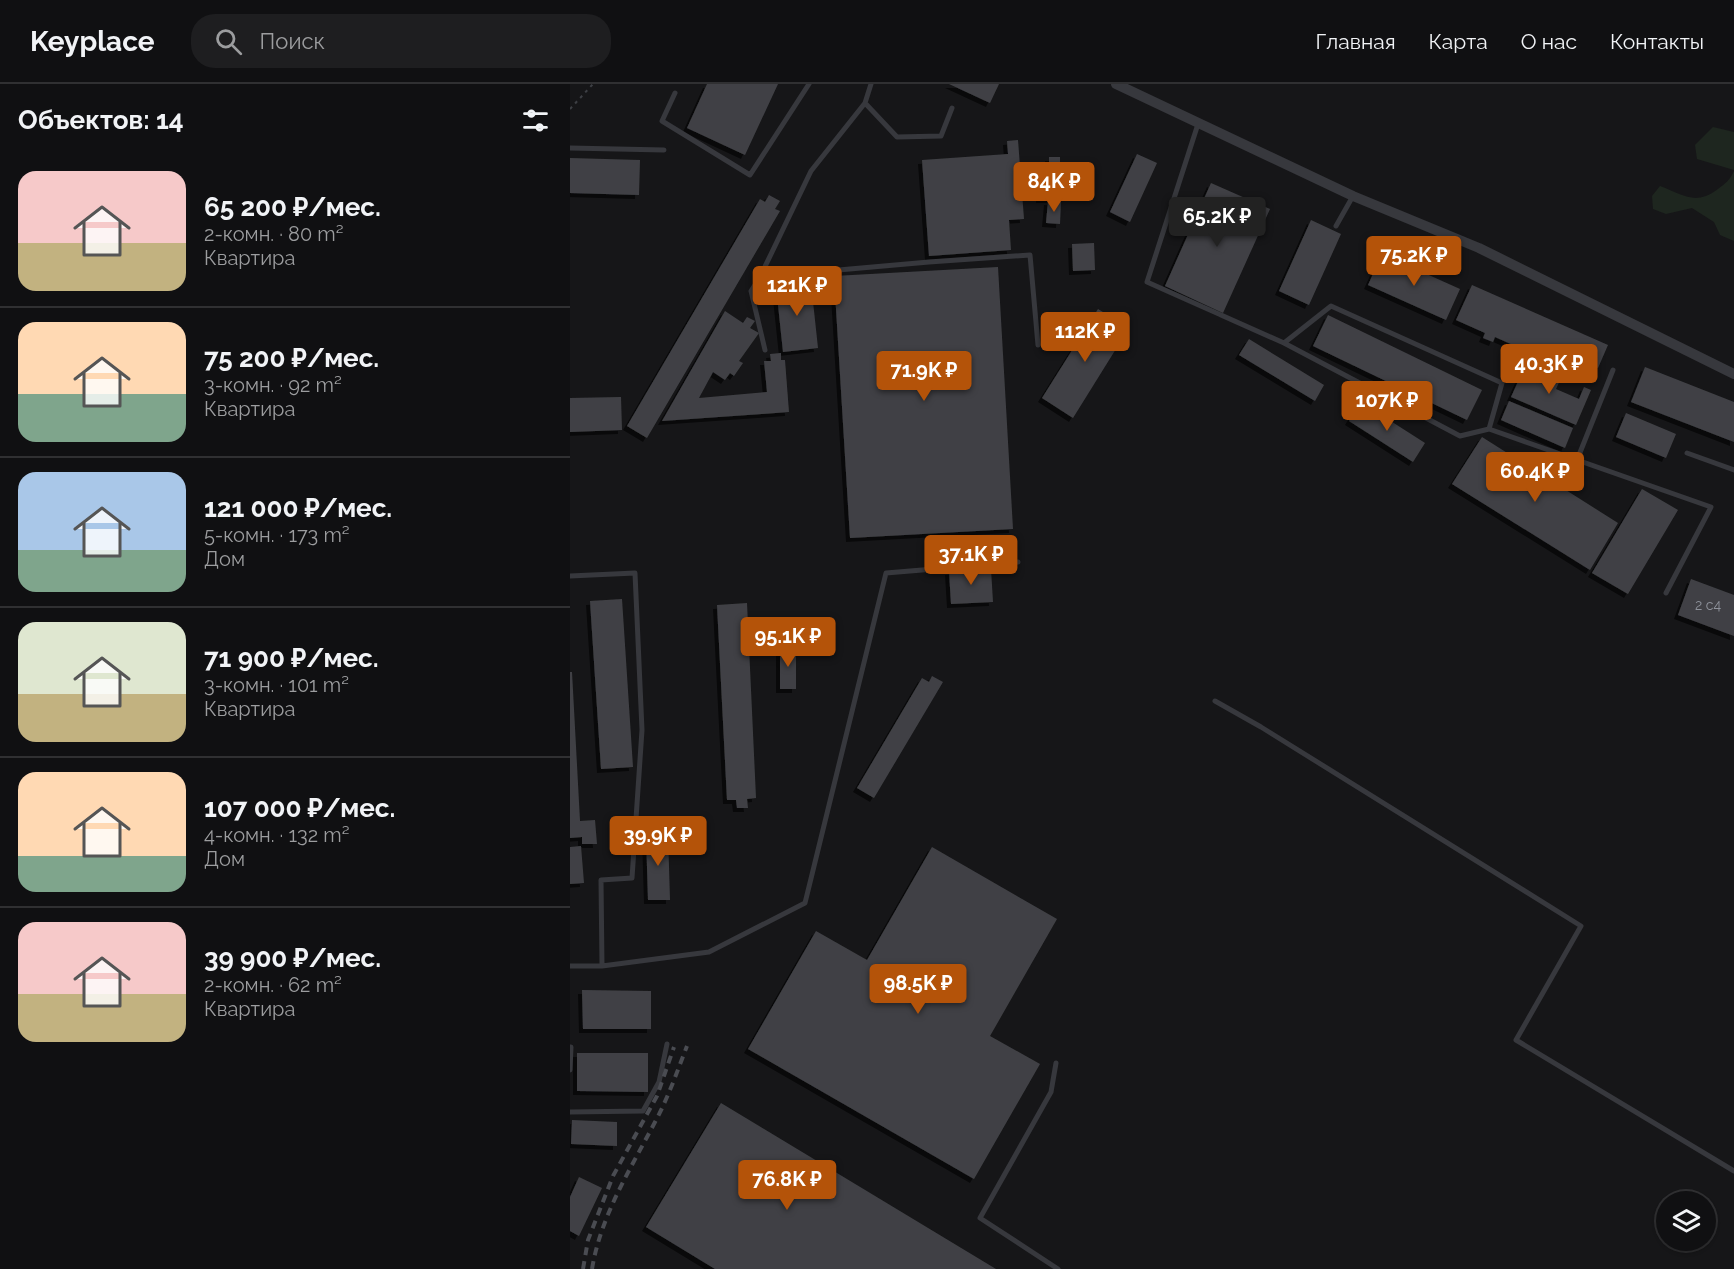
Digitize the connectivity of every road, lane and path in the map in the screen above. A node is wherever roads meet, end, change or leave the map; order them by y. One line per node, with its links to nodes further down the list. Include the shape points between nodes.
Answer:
1 (593, 84): 8 (path)
2 (809, 84): 5 (lane, via 750,175 662,122)
3 (871, 84): 6 (lane)
4 (1116, 84): 9 (street)
5 (675, 93)
6 (865, 103): 7 (lane, via 897,138 941,136); 14 (lane, via 811,171)
7 (952, 108)
8 (570, 109)
9 (1199, 122): 12 (street); 15 (lane, via 1147,282)
10 (570, 148): 11 (lane)
11 (663, 150)
12 (1353, 196): 13 (lane); 19 (street, via 1479,248)
13 (1336, 226)
14 (760, 277): 16 (lane, via 1030,255); 17 (lane, via 751,291)
15 (1284, 343): 20 (lane, via 1460,436); 20 (lane, via 1331,306 1502,383)
16 (1038, 345)
17 (765, 350)
18 (1612, 370): 22 (lane)
19 (1734, 374)
20 (1490, 429): 22 (lane)
21 (1687, 453): 23 (lane)
22 (1577, 460): 26 (lane, via 1711,507)
23 (1734, 470)
24 (1018, 562): 29 (lane, via 886,573 805,903 709,952)
25 (570, 576): 29 (lane, via 634,573 642,730 632,878 601,880)
26 (1666, 594)
27 (1215, 701): 35 (lane, via 1581,926 1516,1040)
28 (570, 966): 29 (lane)
29 (602, 966)
30 (667, 1044): 34 (lane, via 659,1082 643,1111)
31 (571, 1047): 33 (lane)
32 (1056, 1063): 36 (lane, via 1051,1092 980,1218)
33 (570, 1070)
34 (570, 1112)
35 (1734, 1171)
36 (1058, 1269)

